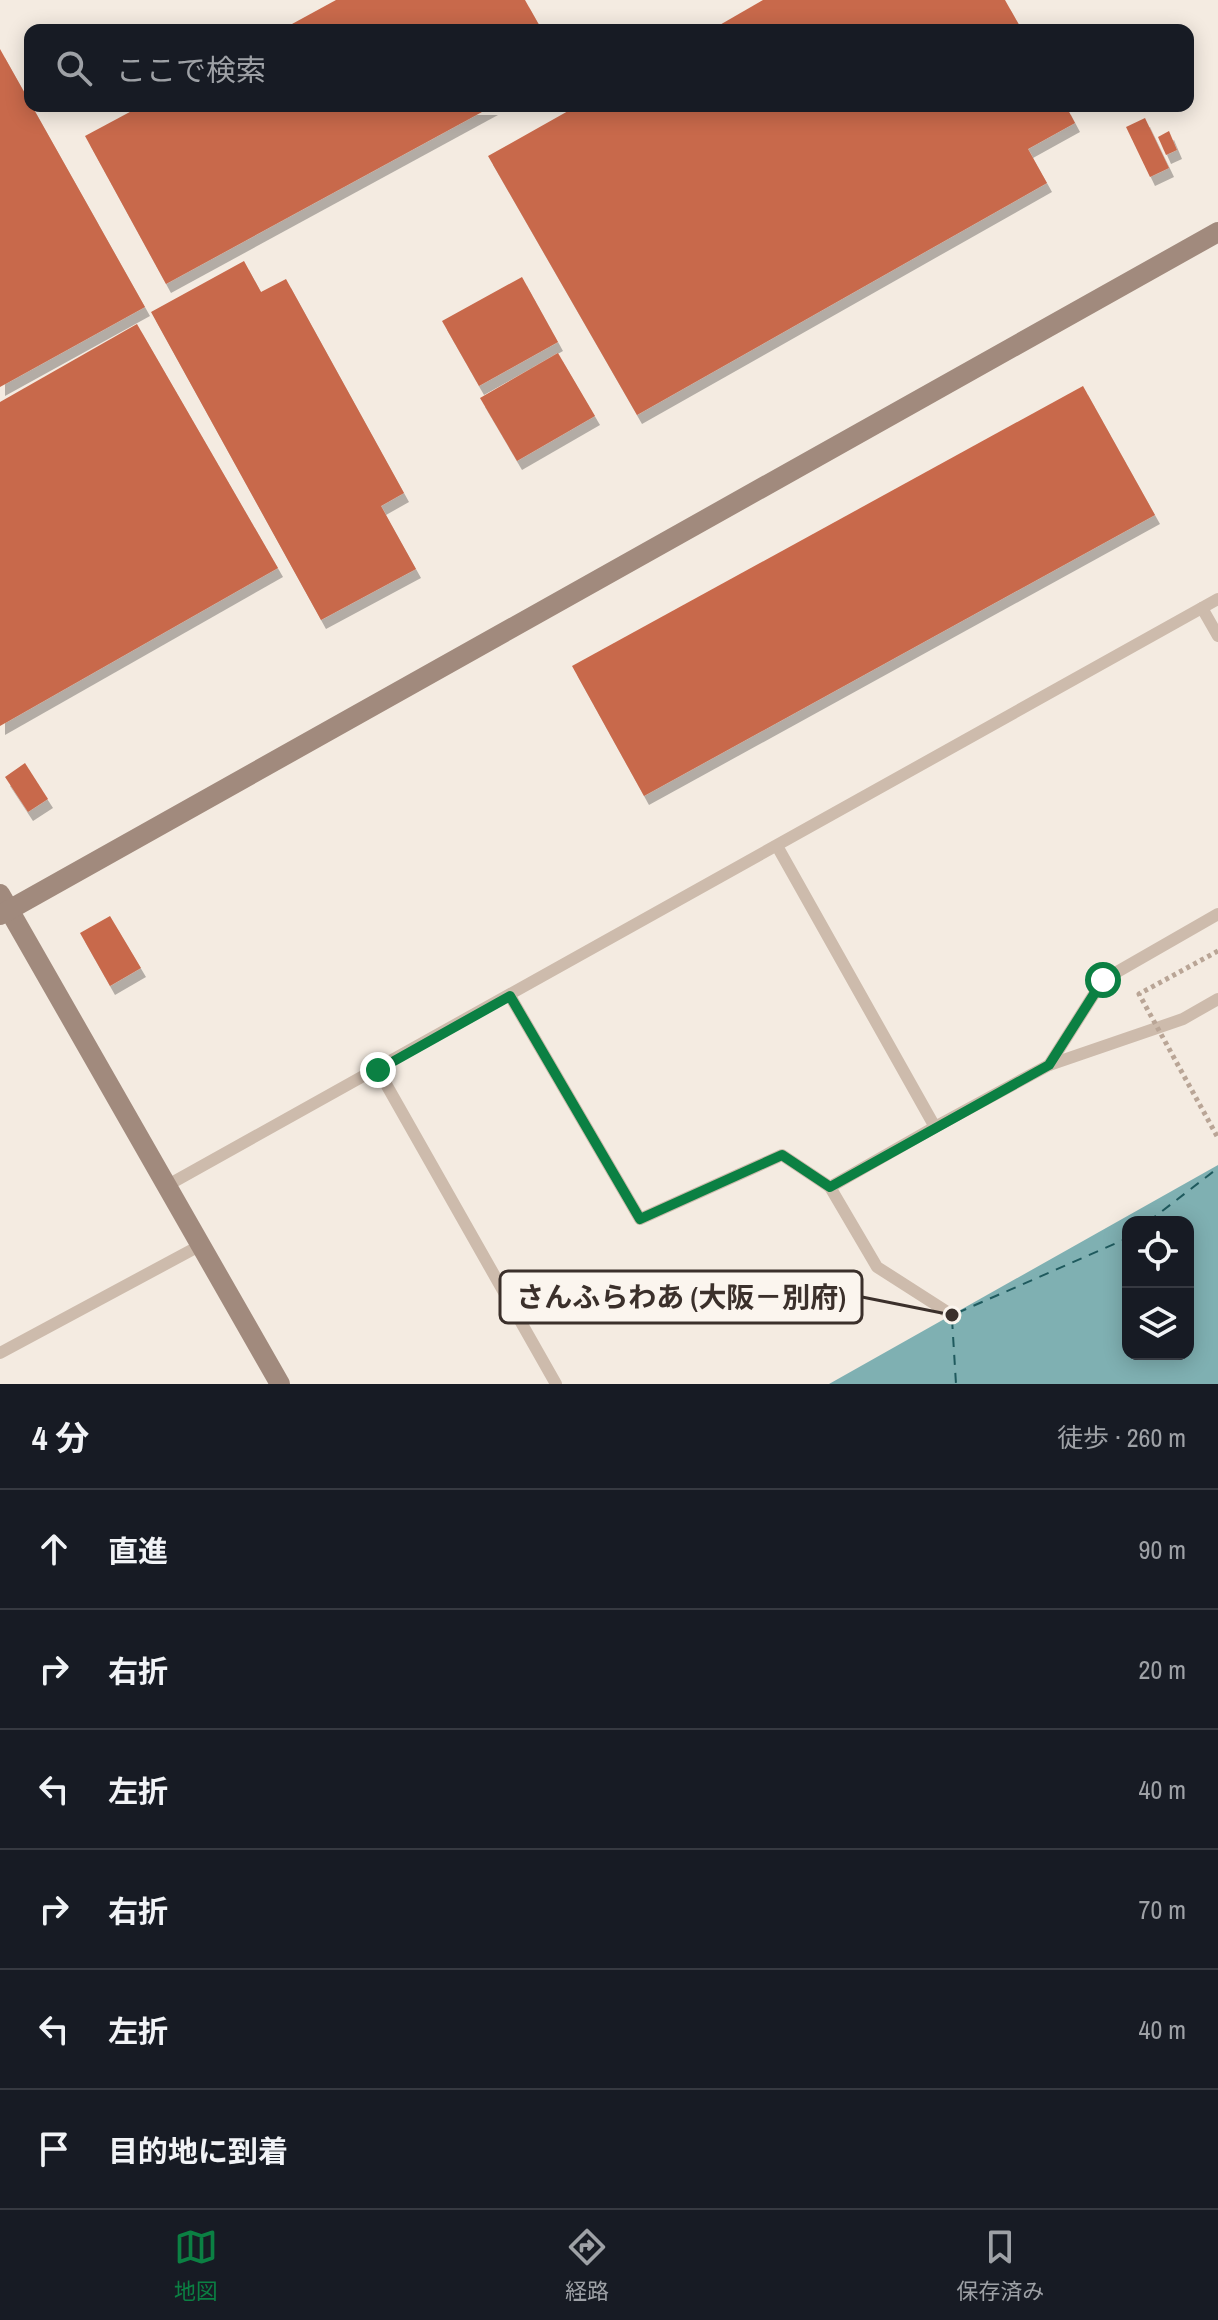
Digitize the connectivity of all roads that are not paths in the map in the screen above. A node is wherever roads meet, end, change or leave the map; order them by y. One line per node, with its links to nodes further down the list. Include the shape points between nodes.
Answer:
1 (1218, 232): 6 (street)
2 (1218, 599): 3 (lane)
3 (1202, 608): 4 (lane); 5 (lane)
4 (1218, 636)
5 (777, 846): 8 (lane); 12 (lane)
6 (3, 906): 13 (street)
7 (1218, 914): 10 (lane, via 1103,980)
8 (510, 996): 11 (lane); 14 (lane, via 640,1219 782,1155)
9 (1218, 999): 10 (lane, via 1183,1019)
10 (1049, 1065): 12 (lane)
11 (378, 1070): 13 (lane); 19 (lane)
12 (935, 1127): 14 (lane)
13 (168, 1185): 15 (street)
14 (830, 1187): 16 (lane, via 877,1267)
15 (201, 1245): 17 (lane); 18 (street)
16 (952, 1315)
17 (0, 1353)
18 (280, 1384)
19 (556, 1384)

